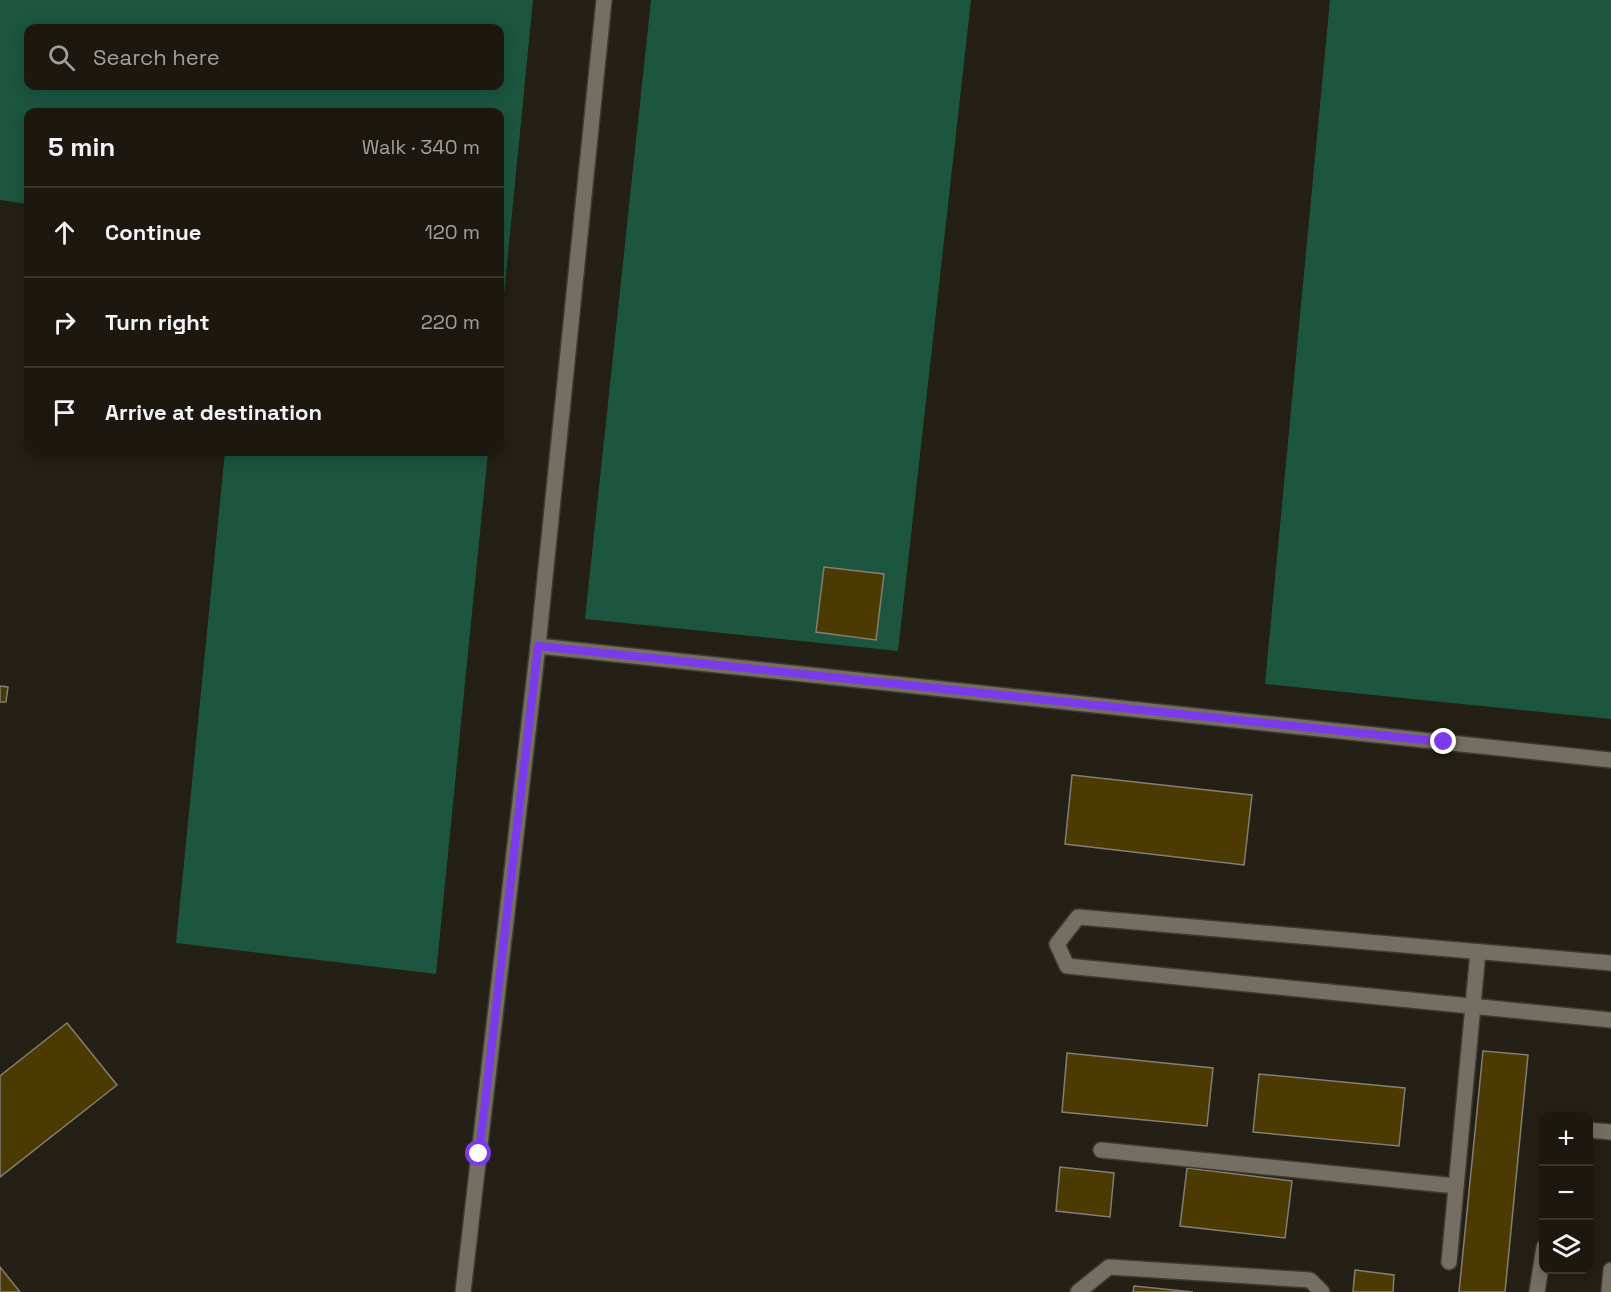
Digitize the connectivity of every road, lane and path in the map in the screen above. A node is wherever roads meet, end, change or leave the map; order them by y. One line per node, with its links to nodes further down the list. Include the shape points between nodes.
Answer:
1 (604, 0): 2 (lane)
2 (538, 646): 3 (lane); 15 (lane)
3 (1611, 760)
4 (1478, 952): 5 (lane); 6 (lane); 6 (lane, via 1078,917 1058,944 1067,966)
5 (1611, 963)
6 (1471, 1007): 7 (lane); 11 (lane)
7 (1611, 1020)
8 (1593, 1130): 9 (lane)
9 (1611, 1132)
10 (1101, 1150): 11 (lane)
11 (1456, 1186): 12 (lane)
12 (1449, 1262)
13 (1611, 1270): 19 (lane)
14 (1540, 1274): 18 (lane)
15 (463, 1292)
16 (1078, 1292): 17 (lane, via 1108,1267 1310,1280)
17 (1322, 1292)
18 (1537, 1292)
19 (1609, 1292)

